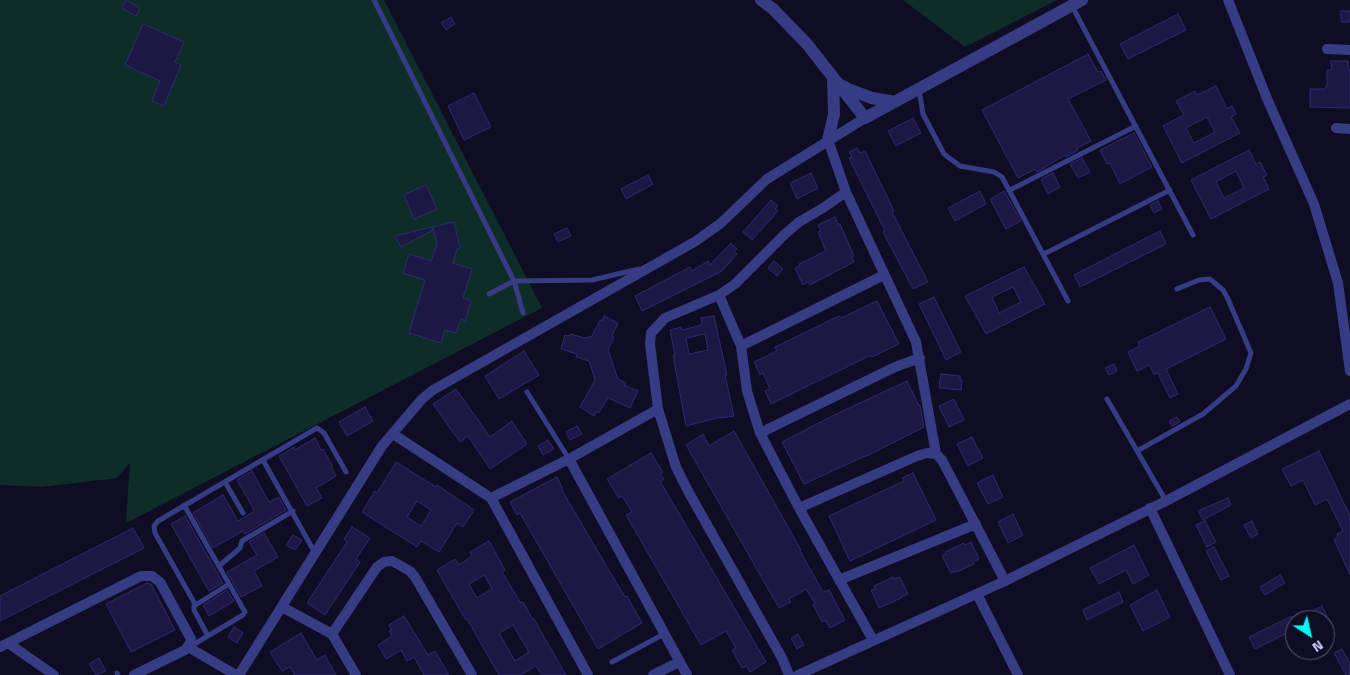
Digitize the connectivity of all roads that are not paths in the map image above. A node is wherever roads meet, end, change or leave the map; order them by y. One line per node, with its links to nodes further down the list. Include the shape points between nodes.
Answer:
1 (374, 0): 22 (lane)
2 (761, 0): 7 (street, via 807,44)
3 (1228, 0): 30 (street, via 1268,102 1314,204 1338,283)
4 (1077, 3): 8 (street); 11 (lane)
5 (1326, 49): 6 (street)
6 (1350, 50)
7 (834, 80): 9 (street, via 872,98); 10 (street); 14 (street, via 834,114)
8 (919, 88): 9 (street); 15 (lane, via 923,114 944,154 960,166 998,174)
9 (895, 102): 10 (street)
10 (865, 118): 14 (street)
11 (1136, 126): 15 (lane); 16 (lane)
12 (1336, 128): 13 (street)
13 (1350, 129)
14 (828, 140): 17 (street); 20 (street, via 768,179 721,223)
15 (1010, 190): 19 (lane)
16 (1170, 190): 18 (lane); 19 (lane)
17 (846, 192): 21 (street); 25 (street, via 799,222)
18 (1193, 235)
19 (1044, 254): 26 (lane)
20 (654, 266): 22 (lane, via 592,280); 36 (street, via 432,390)
21 (884, 275): 28 (street); 29 (street, via 916,342)
22 (514, 281): 24 (lane); 27 (lane)
23 (1177, 289): 37 (lane, via 1210,279 1223,290 1251,354 1236,386 1203,414)
24 (489, 294)
25 (719, 295): 28 (street); 34 (street, via 665,318 652,333 650,344)
26 (1068, 301)
27 (523, 313)
28 (741, 346): 35 (street, via 747,391)
29 (920, 358): 35 (street); 38 (street)
30 (1350, 370)
31 (527, 392): 39 (lane)
32 (1107, 399): 37 (lane)
33 (1350, 404): 44 (street)
34 (658, 409): 39 (street); 75 (street, via 684,483)
35 (760, 433): 46 (street)
36 (393, 434): 43 (street); 51 (street, via 382,446)
37 (1138, 450): 44 (lane)
38 (936, 454): 46 (street, via 927,452); 50 (street)
39 (569, 459): 43 (street); 60 (street)
40 (263, 460): 41 (lane, via 319,428); 42 (lane); 48 (lane)
41 (346, 472)
42 (225, 482): 45 (lane); 49 (lane)
43 (491, 498): 72 (street)
44 (1166, 501): 47 (street)
45 (184, 505): 52 (lane); 57 (lane, via 154,526)
46 (799, 508): 53 (street)
47 (1150, 508): 54 (street); 78 (street)
48 (293, 511): 51 (lane); 52 (lane, via 242,541 240,547)
49 (243, 513)
50 (976, 524): 53 (street); 54 (street)
51 (315, 553): 58 (street)
52 (219, 566): 55 (lane)
53 (840, 580): 62 (street)
54 (1005, 581): 56 (street)
55 (229, 584): 57 (lane); 61 (lane, via 244,614)
56 (977, 594): 62 (street); 77 (street)
57 (195, 604): 61 (lane, via 194,610)
58 (282, 606): 59 (street); 69 (street)
59 (332, 634): 70 (street); 71 (street, via 377,567 392,561 415,577)
60 (664, 634): 65 (lane); 66 (street)
61 (208, 636): 64 (lane)
62 (873, 640): 76 (street)
63 (4, 645): 64 (street, via 146,575 160,582 191,639); 67 (street)
64 (188, 647): 68 (street); 69 (street)
65 (612, 662)
66 (679, 662): 73 (street); 74 (street)
67 (54, 675)
68 (134, 675)
69 (238, 675)
70 (356, 675)
71 (472, 675)
72 (588, 675)
73 (653, 675)
74 (687, 675)
75 (789, 675)
76 (798, 675)
77 (1018, 675)
78 (1230, 675)

